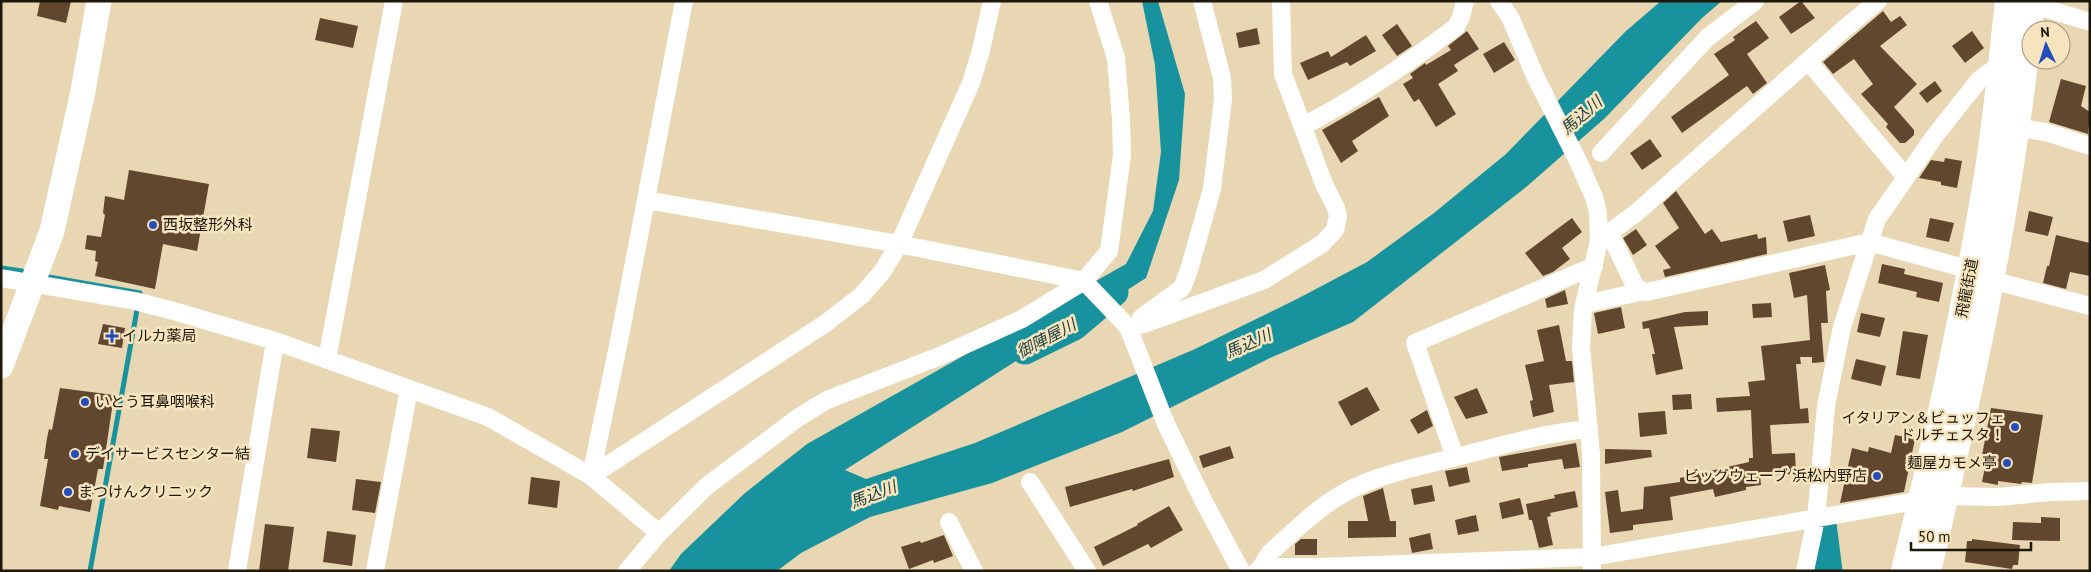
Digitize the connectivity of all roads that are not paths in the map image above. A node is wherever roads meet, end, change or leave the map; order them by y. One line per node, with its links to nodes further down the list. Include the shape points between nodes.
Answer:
1 (99, 1): 29 (street, via 59,203)
2 (394, 1): 35 (street)
3 (684, 1): 21 (street)
4 (992, 1): 24 (street, via 971,83)
5 (1098, 1): 28 (street, via 1116,58 1122,155 1109,250)
6 (1202, 1): 33 (street, via 1222,78 1223,99 1212,189 1182,288)
7 (1281, 1): 16 (street, via 1284,74)
8 (1465, 1): 16 (street, via 1456,27 1344,106)
9 (1499, 1): 22 (street, via 1579,163 1594,197)
10 (1755, 1): 19 (street, via 1707,38)
11 (1878, 1): 14 (street)
12 (2024, 2): 13 (street); 15 (highway, 飛龍街道); 17 (highway, 飛龍街道)
13 (2090, 22)
14 (1808, 61): 20 (street); 22 (street)
15 (2002, 63): 20 (street, via 1979,80); 26 (highway, 飛龍街道)
16 (1303, 126): 33 (street, via 1338,216 1335,230 1322,244 1264,280 1144,324)
17 (2015, 127): 18 (street, via 2045,132); 26 (highway, 飛龍街道)
18 (2090, 146)
19 (1601, 153)
20 (1905, 176): 23 (street, via 1877,219)
21 (646, 200): 24 (street); 40 (street)
22 (1604, 237): 25 (street); 30 (street, via 1636,288)
23 (1869, 242): 26 (street); 30 (street, via 1657,292); 44 (street, via 1842,327 1826,406)
24 (899, 244): 28 (street); 40 (street, via 882,272 862,295 826,323)
25 (1594, 266): 31 (street); 39 (street, via 1415,343)
26 (1981, 275): 32 (street); 43 (highway, 飛龍街道)
27 (1, 278): 29 (street)
28 (1084, 281): 33 (street); 46 (street, via 1000,330 827,400 737,462)
29 (32, 284): 34 (street, via 138,302); 36 (street)
30 (1644, 291): 31 (street)
31 (1585, 304): 38 (street, via 1581,347)
32 (2090, 306)
33 (1130, 333): 56 (street, via 1166,424)
34 (275, 341): 35 (street); 51 (street)
35 (327, 359): 37 (street)
36 (1, 366)
37 (409, 389): 40 (street, via 497,421); 52 (street)
38 (1589, 429): 39 (street, via 1555,432); 47 (street)
39 (1456, 458): 49 (street, via 1349,490 1299,527 1268,556)
40 (591, 476): 46 (street)
41 (1030, 482): 55 (street)
42 (2090, 491): 43 (street)
43 (1934, 498): 44 (street); 58 (highway, 飛龍街道); 59 (highway, 飛龍街道)
44 (1816, 519): 47 (street); 57 (street)
45 (949, 522): 54 (street)
46 (659, 533): 53 (street)
47 (1592, 564): 48 (street)
48 (1462, 566): 50 (street)
49 (1260, 569): 50 (street)
50 (1319, 569)
51 (237, 571)
52 (375, 571)
53 (627, 571)
54 (974, 571)
55 (1087, 571)
56 (1242, 571)
57 (1805, 571)
58 (1905, 571)
59 (1927, 571)

